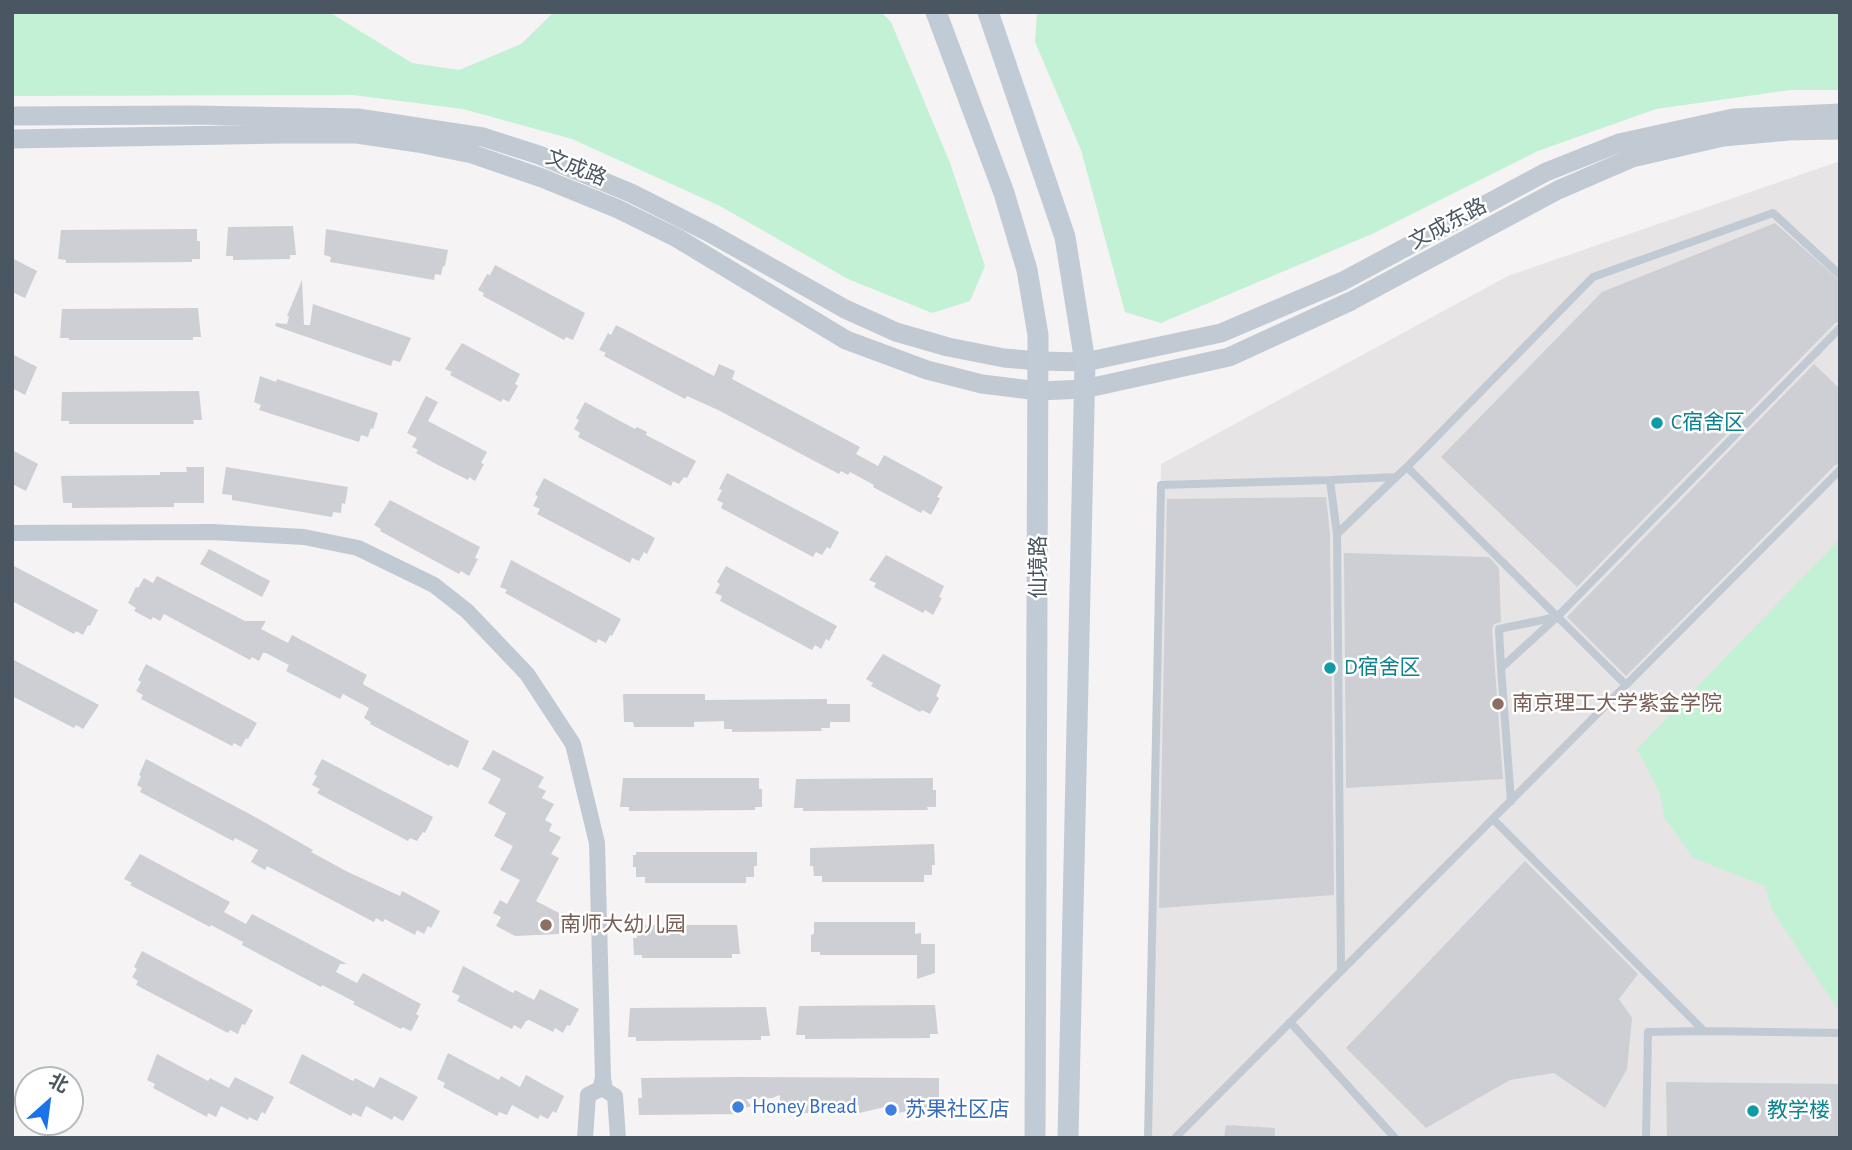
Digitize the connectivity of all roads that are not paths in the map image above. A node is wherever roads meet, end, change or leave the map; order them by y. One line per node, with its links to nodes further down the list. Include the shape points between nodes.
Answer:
1 (936, 12): 9 (main road, 仙境路, via 1004,193 1027,270)
2 (988, 12): 10 (main road, 仙境路, via 1065,237)
3 (1840, 113): 10 (street, 文成东路, via 1733,118 1619,143 1546,172 1343,281 1221,333)
4 (12, 116): 9 (street, 文成路, via 358,118 483,137 631,193 896,332 948,347)
5 (1840, 130): 11 (street, 文成东路, via 1723,137 1632,158 1558,190 1351,302 1229,357)
6 (12, 139): 12 (street, 文成路, via 357,134 472,155 542,178 677,238 846,340 927,370 982,384)
7 (1840, 275): 13 (lane, via 1773,212 1593,277)
8 (1840, 328): 19 (lane)
9 (1039, 362): 10 (street, 文成路); 12 (main road, 仙境路)
10 (1085, 362): 11 (main road, 仙境路)
11 (1084, 389): 12 (street, 文成路); 32 (main road, 仙境路)
12 (1039, 391): 31 (main road, 仙境路)
13 (1407, 467): 15 (lane); 19 (lane)
14 (1840, 470): 21 (lane)
15 (1396, 477): 16 (lane); 18 (lane)
16 (1329, 480): 18 (lane); 33 (lane, via 1161,485)
17 (12, 533): 28 (street, via 212,532 304,537 358,548 434,585 467,611 527,674 573,744 597,843)
18 (1337, 534): 24 (lane)
19 (1557, 617): 20 (lane); 20 (lane, via 1499,629); 21 (lane)
20 (1501, 668): 22 (lane)
21 (1626, 685): 22 (lane)
22 (1511, 801): 23 (lane)
23 (1493, 819): 24 (lane); 26 (lane)
24 (1341, 971): 25 (lane)
25 (1290, 1023): 34 (lane); 35 (lane)
26 (1704, 1031): 27 (lane); 36 (lane, via 1648,1032)
27 (1840, 1033)
28 (603, 1078): 29 (street, via 600,1089 588,1095); 30 (street, via 605,1090 615,1096)
29 (585, 1138)
30 (618, 1138)
31 (1035, 1138)
32 (1068, 1138)
33 (1148, 1138)
34 (1175, 1138)
35 (1395, 1138)
36 (1646, 1138)

